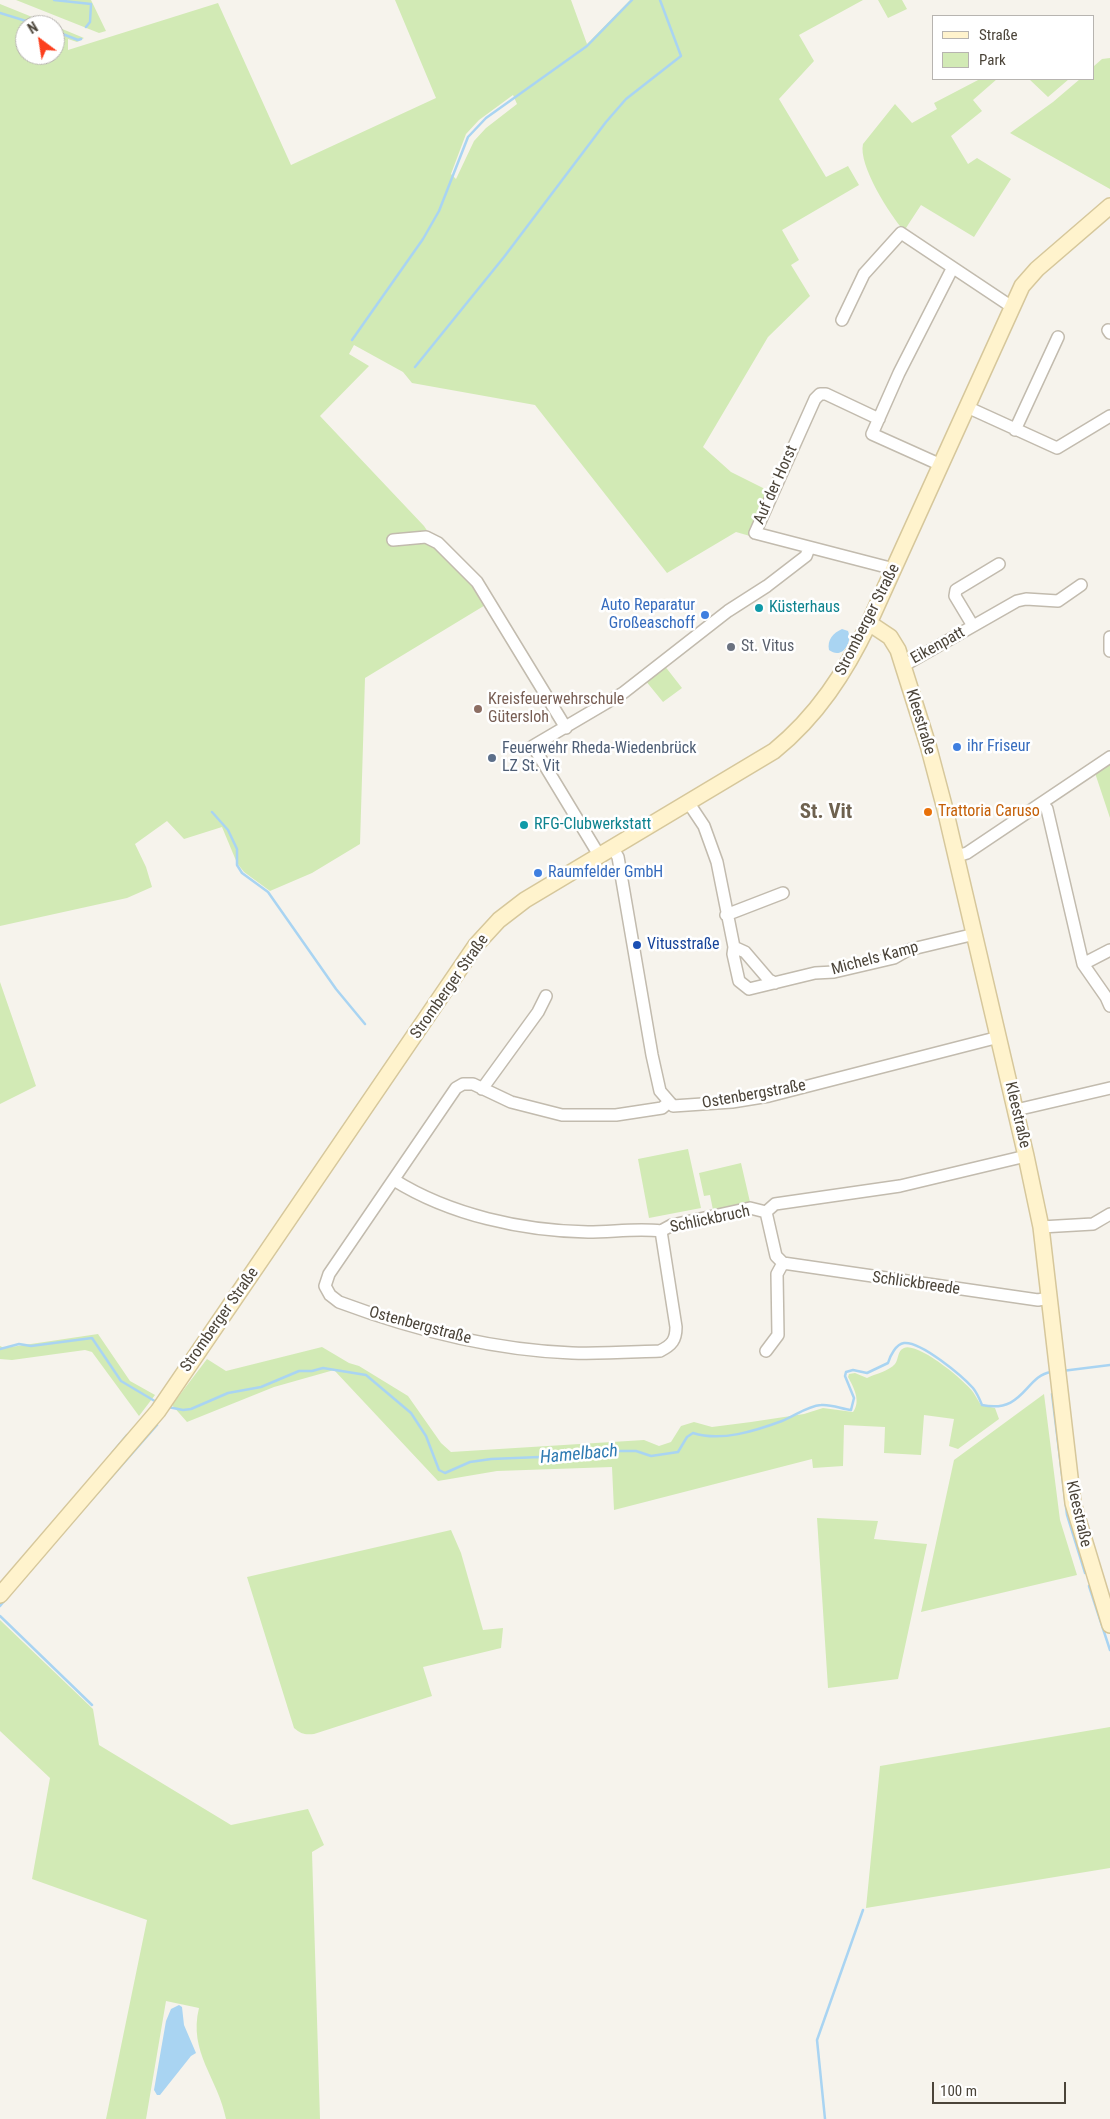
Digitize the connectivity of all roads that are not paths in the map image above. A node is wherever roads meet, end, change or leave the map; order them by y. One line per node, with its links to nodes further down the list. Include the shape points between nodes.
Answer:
1 (1110, 206): 3 (main road, Stromberger Straße, via 1037,270 1022,286)
2 (952, 269): 3 (street); 4 (street, via 901,233 864,274); 8 (street)
3 (1012, 307): 6 (main road, Stromberger Straße)
4 (842, 320)
5 (1058, 337): 9 (street)
6 (967, 407): 9 (street); 10 (main road, Stromberger Straße)
7 (1110, 416): 9 (street, via 1057,448)
8 (879, 419): 10 (street, via 872,434); 12 (street, Auf der Horst, via 826,394 815,399 755,534)
9 (1015, 430)
10 (941, 465): 14 (main road, Stromberger Straße)
11 (393, 540): 21 (street, via 426,537 438,543 477,582)
12 (809, 548): 14 (street, Auf der Horst); 21 (street, via 806,556 624,693)
13 (999, 564): 17 (street, Eikenpatt, via 956,590 955,596)
14 (894, 569): 16 (main road, Stromberger Straße)
15 (1081, 585): 17 (street, Eikenpatt, via 1058,601 1017,601)
16 (869, 623): 20 (main road, Kleestraße, via 890,637); 23 (main road, Stromberger Straße, via 844,672 801,728 774,751)
17 (973, 626): 20 (street, Eikenpatt)
18 (1110, 637): 19 (street)
19 (1110, 651)
20 (903, 666): 26 (main road, Kleestraße)
21 (566, 728): 25 (street, via 533,746)
22 (1110, 757): 24 (street)
23 (688, 802): 25 (main road, Stromberger Straße); 28 (street, Michels Kamp, via 704,826 717,862)
24 (1042, 802): 26 (street, via 967,853); 32 (street, via 1047,810)
25 (606, 851): 39 (street, via 618,857 652,1055 660,1091); 50 (main road, Stromberger Straße, via 525,900 499,920 476,945 158,1411)
26 (957, 856): 29 (main road, Kleestraße)
27 (783, 893): 28 (street)
28 (726, 914): 30 (street, Michels Kamp)
29 (975, 934): 33 (street, Michels Kamp, via 908,950 894,958); 36 (main road, Kleestraße)
30 (734, 947): 33 (street, via 745,952); 33 (street, Michels Kamp, via 738,981 743,986 749,989)
31 (1110, 950): 32 (street)
32 (1083, 964): 35 (street)
33 (774, 983)
34 (546, 996): 38 (street)
35 (1110, 1006)
36 (999, 1037): 39 (street, Ostenbergstraße, via 769,1096 682,1107); 40 (main road, Kleestraße)
37 (1110, 1088): 40 (street)
38 (482, 1089): 39 (street, Ostenbergstraße, via 511,1102 562,1115 616,1115 662,1108); 42 (street, Ostenbergstraße, via 473,1084 456,1088)
39 (668, 1103)
40 (1016, 1110): 41 (main road, Kleestraße)
41 (1026, 1156): 43 (street, Schlickbruch, via 906,1185 775,1204); 45 (main road, Kleestraße)
42 (394, 1180): 46 (street, Schlickbruch, via 442,1204 520,1226 588,1232); 46 (street, Ostenbergstraße, via 329,1274 326,1290 339,1302 442,1335 506,1347 572,1353 660,1351 676,1337)
43 (766, 1212): 46 (street, Schlickbruch, via 750,1208 672,1225); 47 (street, via 776,1256)
44 (1110, 1214): 45 (street, via 1093,1224)
45 (1041, 1227): 48 (main road, Kleestraße)
46 (661, 1231)
47 (783, 1263): 48 (street, Schlickbreede, via 1011,1297); 49 (street, via 777,1274 778,1335)
48 (1049, 1298): 51 (main road, Kleestraße, via 1075,1512)
49 (766, 1351)
50 (0, 1594)
51 (1110, 1625)

